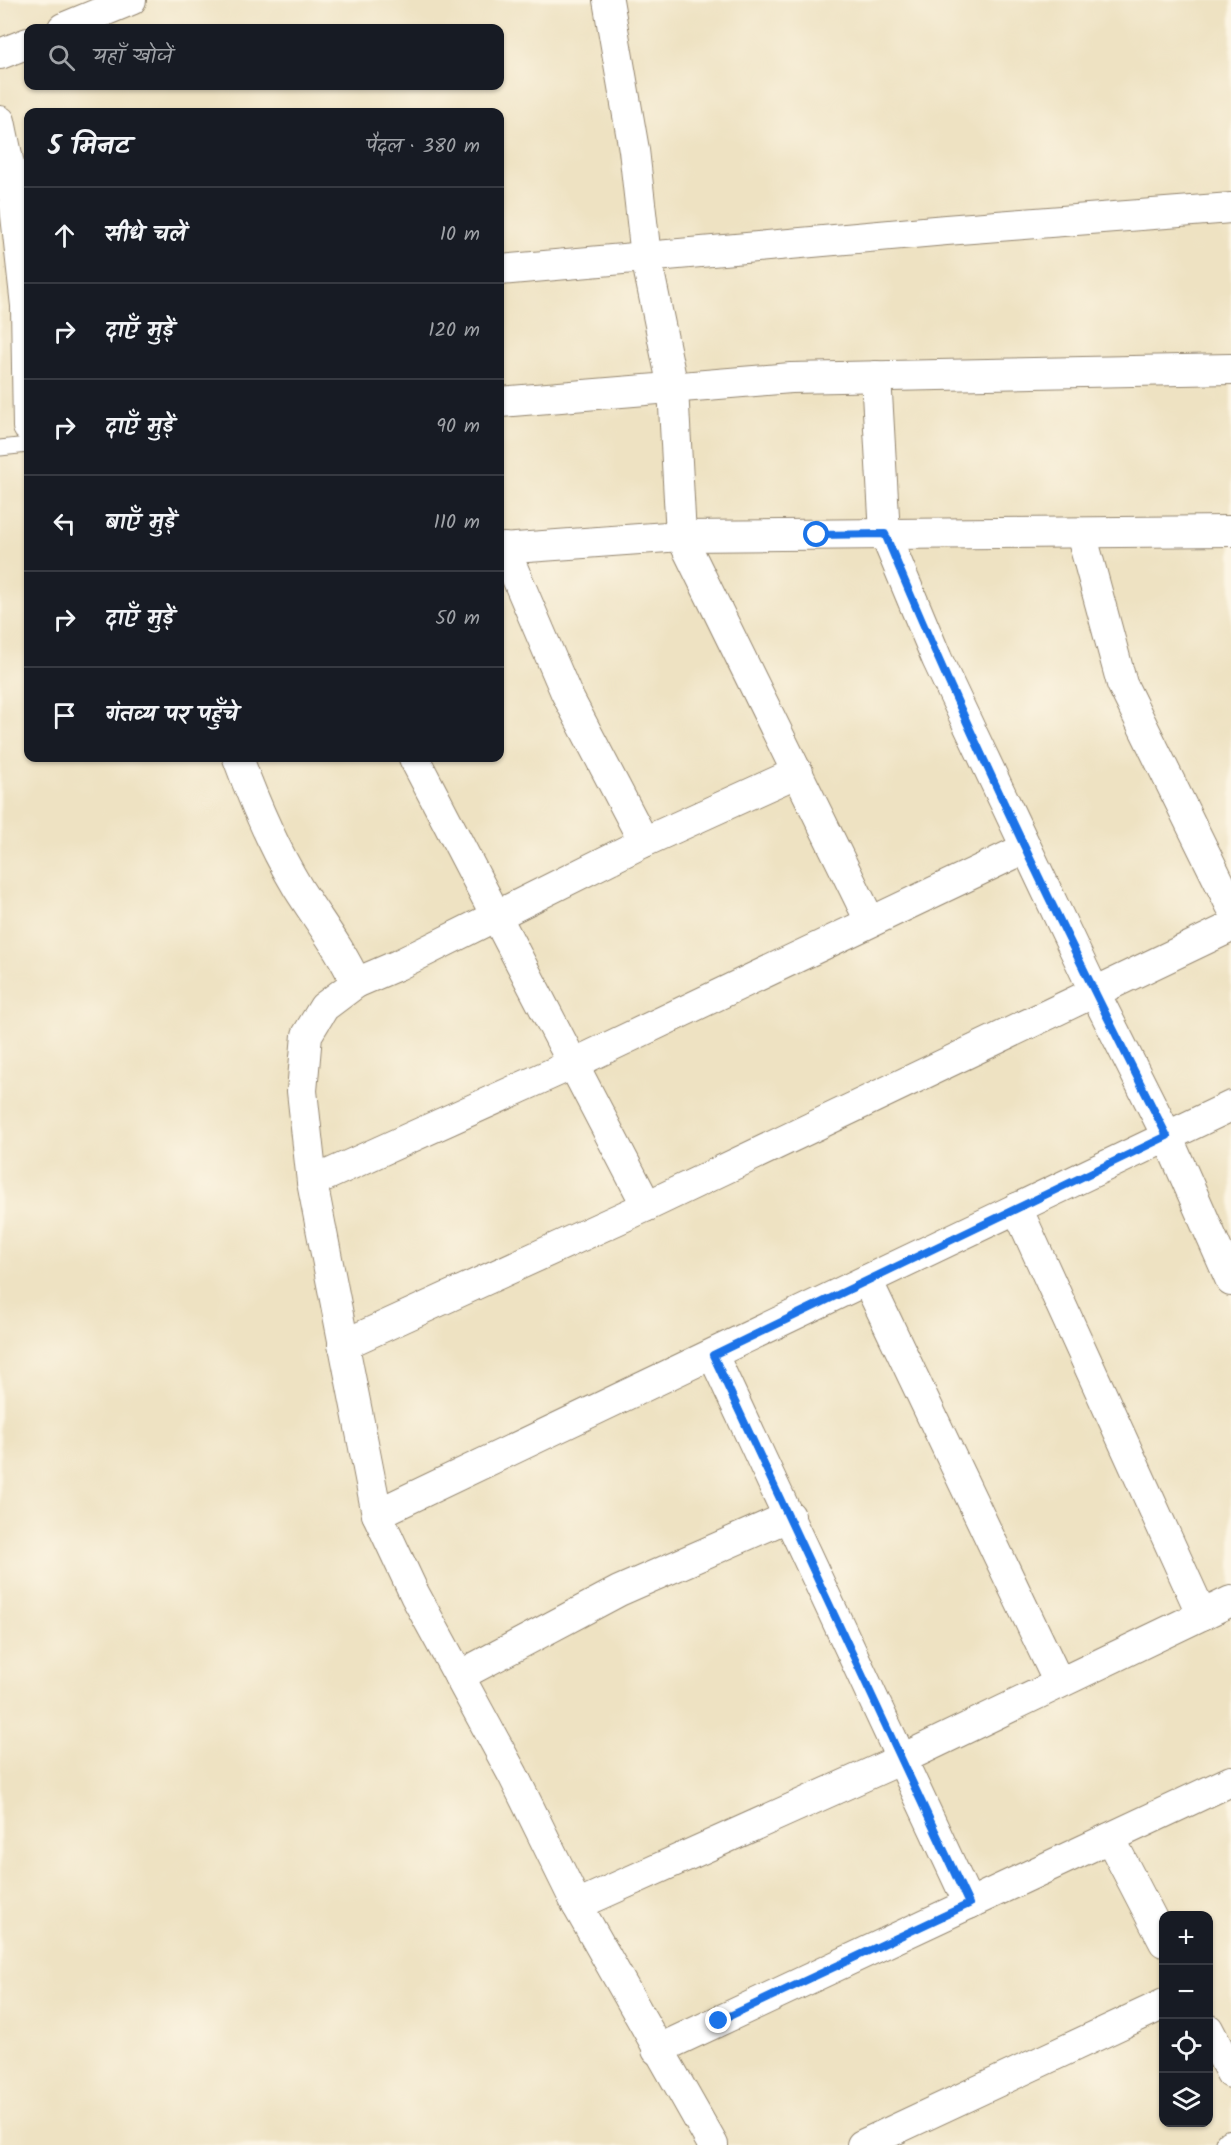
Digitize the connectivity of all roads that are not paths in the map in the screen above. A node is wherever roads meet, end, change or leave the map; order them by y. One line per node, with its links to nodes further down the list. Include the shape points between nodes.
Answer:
1 (131, 0): 3 (street)
2 (608, 0): 8 (street, via 634,150)
3 (73, 24)
4 (24, 45): 5 (street)
5 (0, 54)
6 (0, 121): 10 (street, via 12,179)
7 (1231, 208): 8 (street)
8 (646, 257): 9 (street); 13 (street)
9 (504, 270)
10 (24, 281)
11 (1231, 369): 12 (street)
12 (876, 376): 13 (street, via 791,378); 19 (street)
13 (673, 388): 14 (street); 20 (street)
14 (504, 402)
15 (24, 445): 16 (lane)
16 (0, 448)
17 (1231, 531): 18 (street)
18 (1081, 533): 19 (street); 28 (street, via 1122,684)
19 (885, 534): 20 (street); 27 (street, via 937,659)
20 (681, 536): 21 (street); 25 (street)
21 (504, 549)
22 (504, 554): 26 (street, via 566,693)
23 (239, 762): 32 (street, via 297,886)
24 (416, 762): 29 (street)
25 (798, 772): 26 (street); 30 (street)
26 (644, 842): 29 (street)
27 (1026, 848): 30 (street); 33 (street)
28 (1231, 906)
29 (495, 916): 32 (street); 34 (street)
30 (870, 921): 34 (street)
31 (1231, 927): 33 (street)
32 (356, 983): 37 (street, via 324,1007 307,1035 302,1091)
33 (1094, 991): 36 (street); 38 (street)
34 (573, 1064): 37 (street); 38 (street)
35 (1231, 1106): 36 (street)
36 (1167, 1136): 39 (street); 41 (street)
37 (312, 1182): 42 (street)
38 (647, 1206): 42 (street)
39 (1017, 1208): 40 (street); 47 (street)
40 (867, 1280): 43 (street); 49 (street)
41 (1231, 1281)
42 (342, 1345): 44 (street)
43 (713, 1355): 44 (street); 45 (street)
44 (377, 1514): 48 (street)
45 (790, 1516): 48 (street, via 619,1591); 50 (street)
46 (1231, 1601): 47 (street)
47 (1202, 1615): 49 (street)
48 (459, 1676): 54 (street)
49 (1059, 1683): 50 (street)
50 (902, 1759): 53 (street); 54 (street)
51 (1231, 1781): 52 (street)
52 (1110, 1838): 53 (street); 55 (street)
53 (969, 1904): 58 (street)
54 (577, 1905): 58 (street)
55 (1159, 1932)
56 (1159, 2006): 61 (street)
57 (1213, 2037): 59 (street)
58 (657, 2050): 60 (street)
59 (1231, 2073)
60 (713, 2145)
61 (862, 2145)

